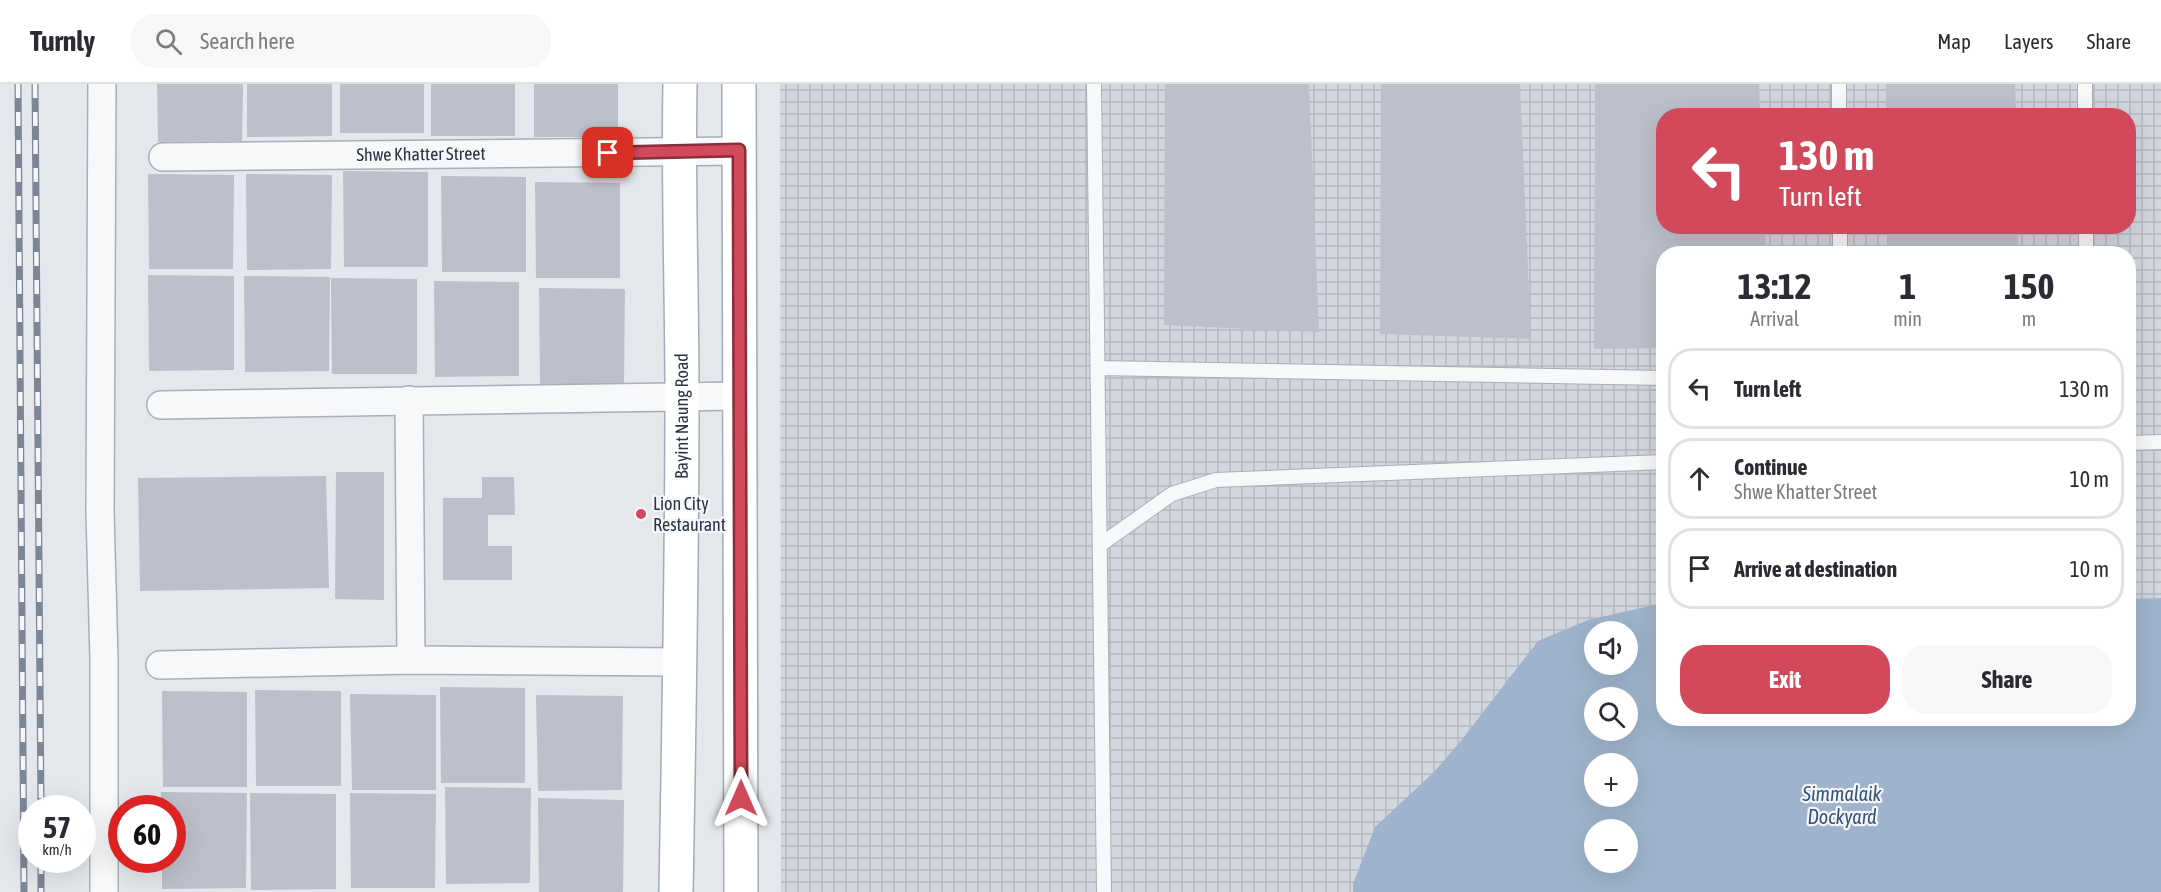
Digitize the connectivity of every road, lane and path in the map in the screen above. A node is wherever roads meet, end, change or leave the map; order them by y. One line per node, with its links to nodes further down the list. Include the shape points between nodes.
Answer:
1 (102, 84): 25 (street, via 100,512)
2 (680, 84): 10 (main road, Bayint Naung Road)
3 (739, 84): 9 (main road)
4 (1094, 84): 12 (lane)
5 (1839, 84): 7 (lane)
6 (2085, 84): 8 (lane)
7 (1839, 108)
8 (2085, 108)
9 (739, 150): 10 (street, Shwe Khatter Street); 14 (main road)
10 (678, 152): 11 (street, Shwe Khatter Street); 15 (main road, Bayint Naung Road)
11 (163, 157)
12 (1098, 368): 13 (lane); 21 (lane)
13 (1656, 378)
14 (740, 396): 15 (street); 27 (main road)
15 (682, 397): 16 (street); 23 (main road, Bayint Naung Road)
16 (409, 400): 17 (street); 22 (street)
17 (161, 405)
18 (2161, 442): 19 (lane)
19 (2136, 443)
20 (1656, 462): 21 (lane, via 1216,480 1172,494)
21 (1100, 545): 28 (lane)
22 (411, 660): 23 (street); 24 (street)
23 (680, 662): 26 (main road, Bayint Naung Road)
24 (160, 665)
25 (104, 892)
26 (676, 892)
27 (741, 892)
28 (1104, 892)

